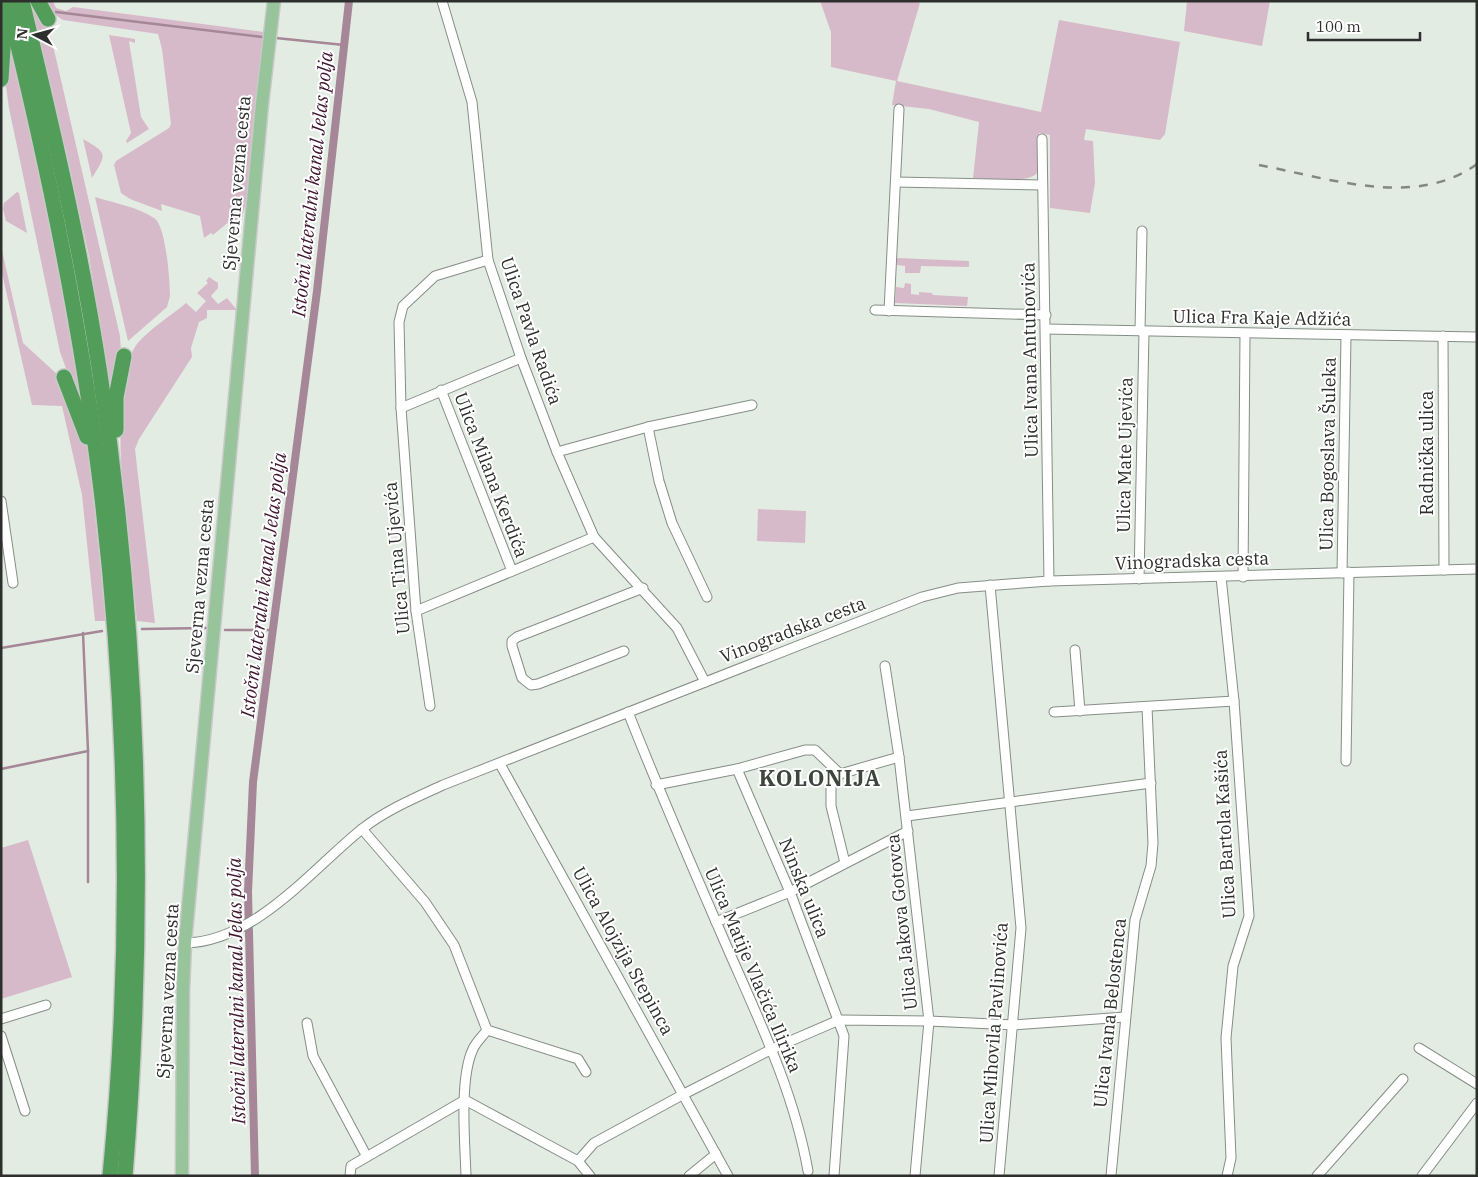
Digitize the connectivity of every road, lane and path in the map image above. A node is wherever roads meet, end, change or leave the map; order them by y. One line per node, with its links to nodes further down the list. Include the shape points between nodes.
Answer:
1 (7, 1): 32 (highway, via 61,237)
2 (22, 1): 34 (highway, via 54,136 90,315)
3 (38, 1): 7 (highway)
4 (274, 1): 74 (main road, Sjeverna vezna cesta)
5 (442, 1): 14 (street, Ulica Pavla Radića, via 472,102)
6 (1, 7): 8 (highway, via 4,34)
7 (48, 20)
8 (1, 79)
9 (899, 109): 11 (street)
10 (1042, 139): 12 (street, Ulica Ivana Antunovića)
11 (896, 182): 12 (street); 16 (street)
12 (1042, 185): 17 (street, Ulica Ivana Antunovića)
13 (1142, 231): 19 (street, Ulica Mate Ujevića)
14 (488, 260): 25 (street, Ulica Pavla Radića); 29 (street, Ulica Tina Ujevića, via 435,276 403,306 399,322)
15 (876, 310): 16 (street)
16 (889, 311): 17 (street)
17 (1046, 315): 18 (street, Ulica Ivana Antunovića)
18 (1046, 329): 19 (street, Ulica Fra Kaje Adžića); 44 (street, Ulica Ivana Antunovića)
19 (1142, 332): 20 (street, Ulica Fra Kaje Adžića); 43 (street, Ulica Mate Ujevića)
20 (1246, 334): 21 (street, Ulica Fra Kaje Adžića); 41 (street)
21 (1346, 336): 22 (street, Ulica Fra Kaje Adžića); 40 (street, Ulica Bogoslava Šuleka)
22 (1443, 336): 23 (street, Ulica Fra Kaje Adžića); 38 (street, Radnička ulica)
23 (1477, 337)
24 (124, 356): 34 (highway, via 115,412 123,502)
25 (521, 358): 27 (street); 31 (street, Ulica Pavla Radića)
26 (64, 378): 32 (highway, via 86,435 94,482)
27 (441, 390): 29 (street); 39 (street, Ulica Milana Kerdića)
28 (752, 405): 30 (street)
29 (401, 408): 49 (street, Ulica Tina Ujevića)
30 (648, 427): 31 (street); 48 (street, via 672,523)
31 (558, 452): 35 (street, Ulica Pavla Radića)
32 (102, 500): 97 (highway, via 117,664 122,802 121,1005)
33 (1, 501): 36 (street)
34 (118, 521): 98 (highway, via 131,661 138,891)
35 (594, 537): 39 (street); 47 (street, Ulica Pavla Radića)
36 (5, 557): 45 (street)
37 (1477, 569): 38 (street, Vinogradska cesta)
38 (1444, 570): 40 (street, Vinogradska cesta)
39 (512, 571): 49 (street)
40 (1345, 573): 41 (street, Vinogradska cesta); 61 (street, Ulica Bogoslava Šuleka)
41 (1243, 577): 42 (street, Vinogradska cesta)
42 (1222, 578): 43 (street, Vinogradska cesta); 54 (street, Ulica Bartola Kašića)
43 (1139, 579): 44 (street, Vinogradska cesta)
44 (1049, 581): 46 (street, Vinogradska cesta)
45 (13, 583)
46 (990, 584): 53 (street, Vinogradska cesta, via 922,597); 67 (street, Ulica Mihovila Pavlinovića)
47 (642, 588): 51 (street, via 516,636 512,646 522,678 531,685); 53 (street, Ulica Pavla Radića, via 677,628)
48 (707, 597)
49 (416, 611): 55 (street, Ulica Tina Ujevića)
50 (1075, 650): 57 (street)
51 (624, 651)
52 (885, 666): 60 (street, Ulica Jakova Gotovca)
53 (705, 682): 58 (street, Vinogradska cesta)
54 (1234, 701): 56 (street); 109 (street, Ulica Bartola Kašića, via 1249,916 1233,966 1226,1038 1231,1158)
55 (430, 706)
56 (1147, 706): 57 (street); 65 (street, Ulica Ivana Belostenca)
57 (1080, 711): 59 (street)
58 (628, 712): 62 (street, Vinogradska cesta); 66 (street, Ulica Matije Vlačića Ilirika)
59 (1054, 712)
60 (899, 757): 64 (street); 68 (street, Ulica Jakova Gotovca)
61 (1346, 761)
62 (500, 764): 69 (street, Vinogradska cesta, via 442,785 385,813); 89 (street, Ulica Alojzija Stepinca)
63 (737, 769): 64 (street, via 815,750); 66 (street); 72 (street, Ninska ulica)
64 (840, 774): 71 (street, via 831,785 831,806)
65 (1151, 783): 67 (street); 76 (street, Ulica Ivana Belostenca, via 1151,866 1134,920)
66 (656, 785): 73 (street, Ulica Matije Vlačića Ilirika)
67 (1009, 802): 68 (street); 81 (street, Ulica Mihovila Pavlinovića, via 1021,928)
68 (906, 816): 70 (street, Ulica Jakova Gotovca)
69 (362, 829): 74 (street, Vinogradska cesta, via 262,915 217,938); 82 (street, via 425,902 454,945)
70 (908, 831): 71 (street); 79 (street, Ulica Jakova Gotovca)
71 (845, 864): 72 (street)
72 (790, 892): 73 (street); 78 (street, Ninska ulica)
73 (716, 922): 85 (street, Ulica Matije Vlačića Ilirika)
74 (185, 943): 99 (main road, Sjeverna vezna cesta)
75 (46, 1005): 77 (street)
76 (1125, 1017): 81 (street); 108 (street, Ulica Ivana Belostenca)
77 (1, 1019)
78 (839, 1020): 79 (street); 85 (street); 105 (street, Ninska ulica, via 844,1036)
79 (929, 1021): 81 (street); 106 (street, Ulica Jakova Gotovca)
80 (307, 1023): 94 (street, via 313,1056)
81 (1014, 1025): 107 (street, Ulica Mihovila Pavlinovića)
82 (487, 1030): 86 (street, via 578,1059); 90 (street, via 473,1049 467,1070)
83 (1, 1036): 92 (street)
84 (1419, 1048): 88 (street)
85 (772, 1049): 89 (street); 96 (street, Ulica Matije Vlačića Ilirika, via 802,1135)
86 (586, 1072)
87 (1403, 1079): 110 (street)
88 (1477, 1084)
89 (684, 1094): 93 (street, Ulica Alojzija Stepinca); 95 (street, via 594,1143)
90 (465, 1100): 94 (street); 95 (street); 101 (street)
91 (1477, 1103): 111 (street)
92 (25, 1112)
93 (716, 1154): 103 (street); 104 (street, Ulica Alojzija Stepinca)
94 (366, 1155): 100 (street, via 351,1166)
95 (578, 1162): 102 (street)
96 (808, 1171)
97 (110, 1176)
98 (125, 1176)
99 (182, 1176)
100 (350, 1176)
101 (466, 1176)
102 (590, 1176)
103 (690, 1176)
104 (728, 1176)
105 (834, 1176)
106 (915, 1176)
107 (999, 1176)
108 (1111, 1176)
109 (1228, 1176)
110 (1317, 1176)
111 (1422, 1176)

